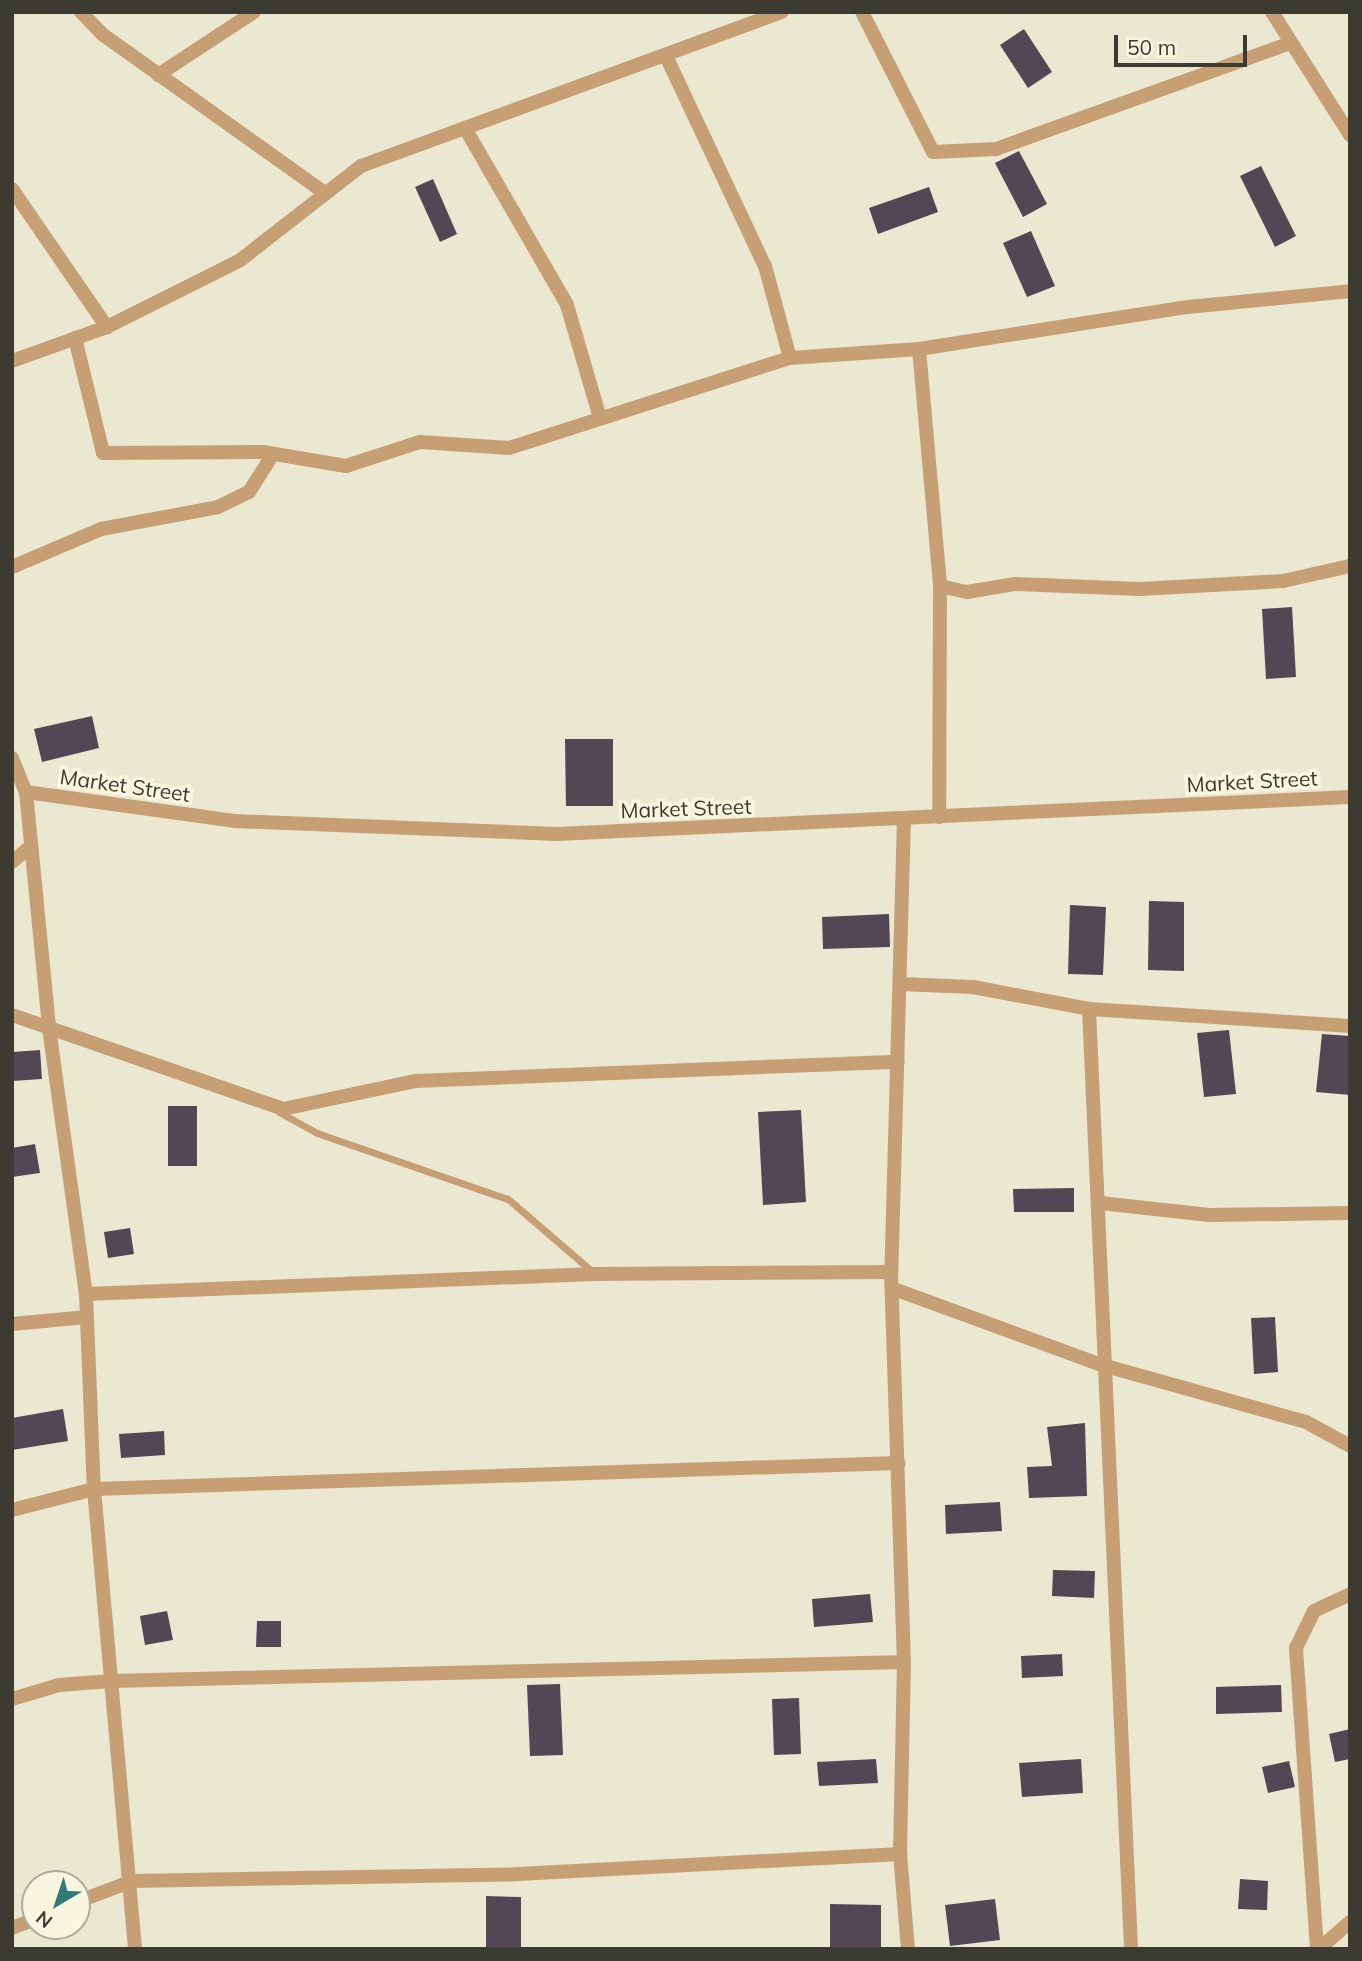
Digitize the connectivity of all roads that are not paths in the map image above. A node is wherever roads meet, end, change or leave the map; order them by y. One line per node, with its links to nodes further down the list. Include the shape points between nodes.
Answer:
1 (81, 12): 8 (street)
2 (254, 12): 8 (street)
3 (782, 12): 7 (street)
4 (862, 12): 6 (street, via 933,152 996,149)
5 (1272, 12): 6 (street)
6 (1290, 43): 10 (street)
7 (666, 55): 9 (street); 17 (street, via 765,266)
8 (158, 75): 12 (street)
9 (465, 128): 12 (street, via 361,166); 19 (street, via 567,305)
10 (1350, 135)
11 (12, 189): 14 (street)
12 (326, 193): 14 (street, via 239,261)
13 (1350, 291): 16 (street, via 1188,307)
14 (107, 327): 15 (street)
15 (75, 338): 18 (street); 20 (street, via 103,453)
16 (919, 349): 17 (street); 23 (street)
17 (790, 358): 19 (street)
18 (12, 361)
19 (600, 418): 20 (street, via 509,448 421,442 346,466)
20 (273, 454): 22 (street, via 249,492 218,507 102,529)
21 (1350, 566): 23 (street, via 1283,581 1140,589 1015,583 967,592)
22 (12, 567)
23 (940, 586): 27 (street)
24 (12, 758): 25 (street)
25 (26, 792): 28 (street, Market Street, via 233,821 421,831 557,834); 29 (street)
26 (1350, 797): 27 (street, Market Street)
27 (939, 817): 28 (street, Market Street)
28 (904, 818): 31 (street)
29 (31, 846): 30 (street); 35 (street)
30 (12, 862)
31 (900, 984): 32 (street, via 974,987); 36 (street)
32 (1089, 1009): 34 (street); 38 (street)
33 (12, 1014): 35 (street)
34 (1350, 1026)
35 (49, 1028): 37 (street); 43 (street)
36 (898, 1062): 37 (street, via 416,1081 283,1109); 40 (street)
37 (266, 1105): 41 (lane, via 317,1133 508,1199)
38 (1100, 1203): 39 (street, via 1209,1215); 46 (street)
39 (1350, 1213)
40 (891, 1272): 41 (street); 42 (street)
41 (595, 1274): 43 (street)
42 (894, 1289): 46 (street); 48 (street)
43 (86, 1294): 44 (street)
44 (87, 1317): 45 (street); 49 (street)
45 (12, 1324)
46 (1102, 1365): 47 (street, via 1306,1422); 61 (street)
47 (1350, 1446)
48 (899, 1463): 49 (street); 52 (street)
49 (94, 1489): 50 (street); 53 (street)
50 (12, 1510)
51 (1350, 1594): 62 (street, via 1314,1611 1296,1648)
52 (904, 1662): 53 (street); 55 (street)
53 (111, 1681): 54 (street, via 59,1685); 56 (street)
54 (12, 1699)
55 (900, 1854): 56 (street, via 518,1874); 60 (street)
56 (132, 1881): 57 (street); 59 (street)
57 (91, 1897)
58 (1350, 1922): 62 (street)
59 (135, 1949)
60 (908, 1949)
61 (1131, 1949)
62 (1318, 1949)

